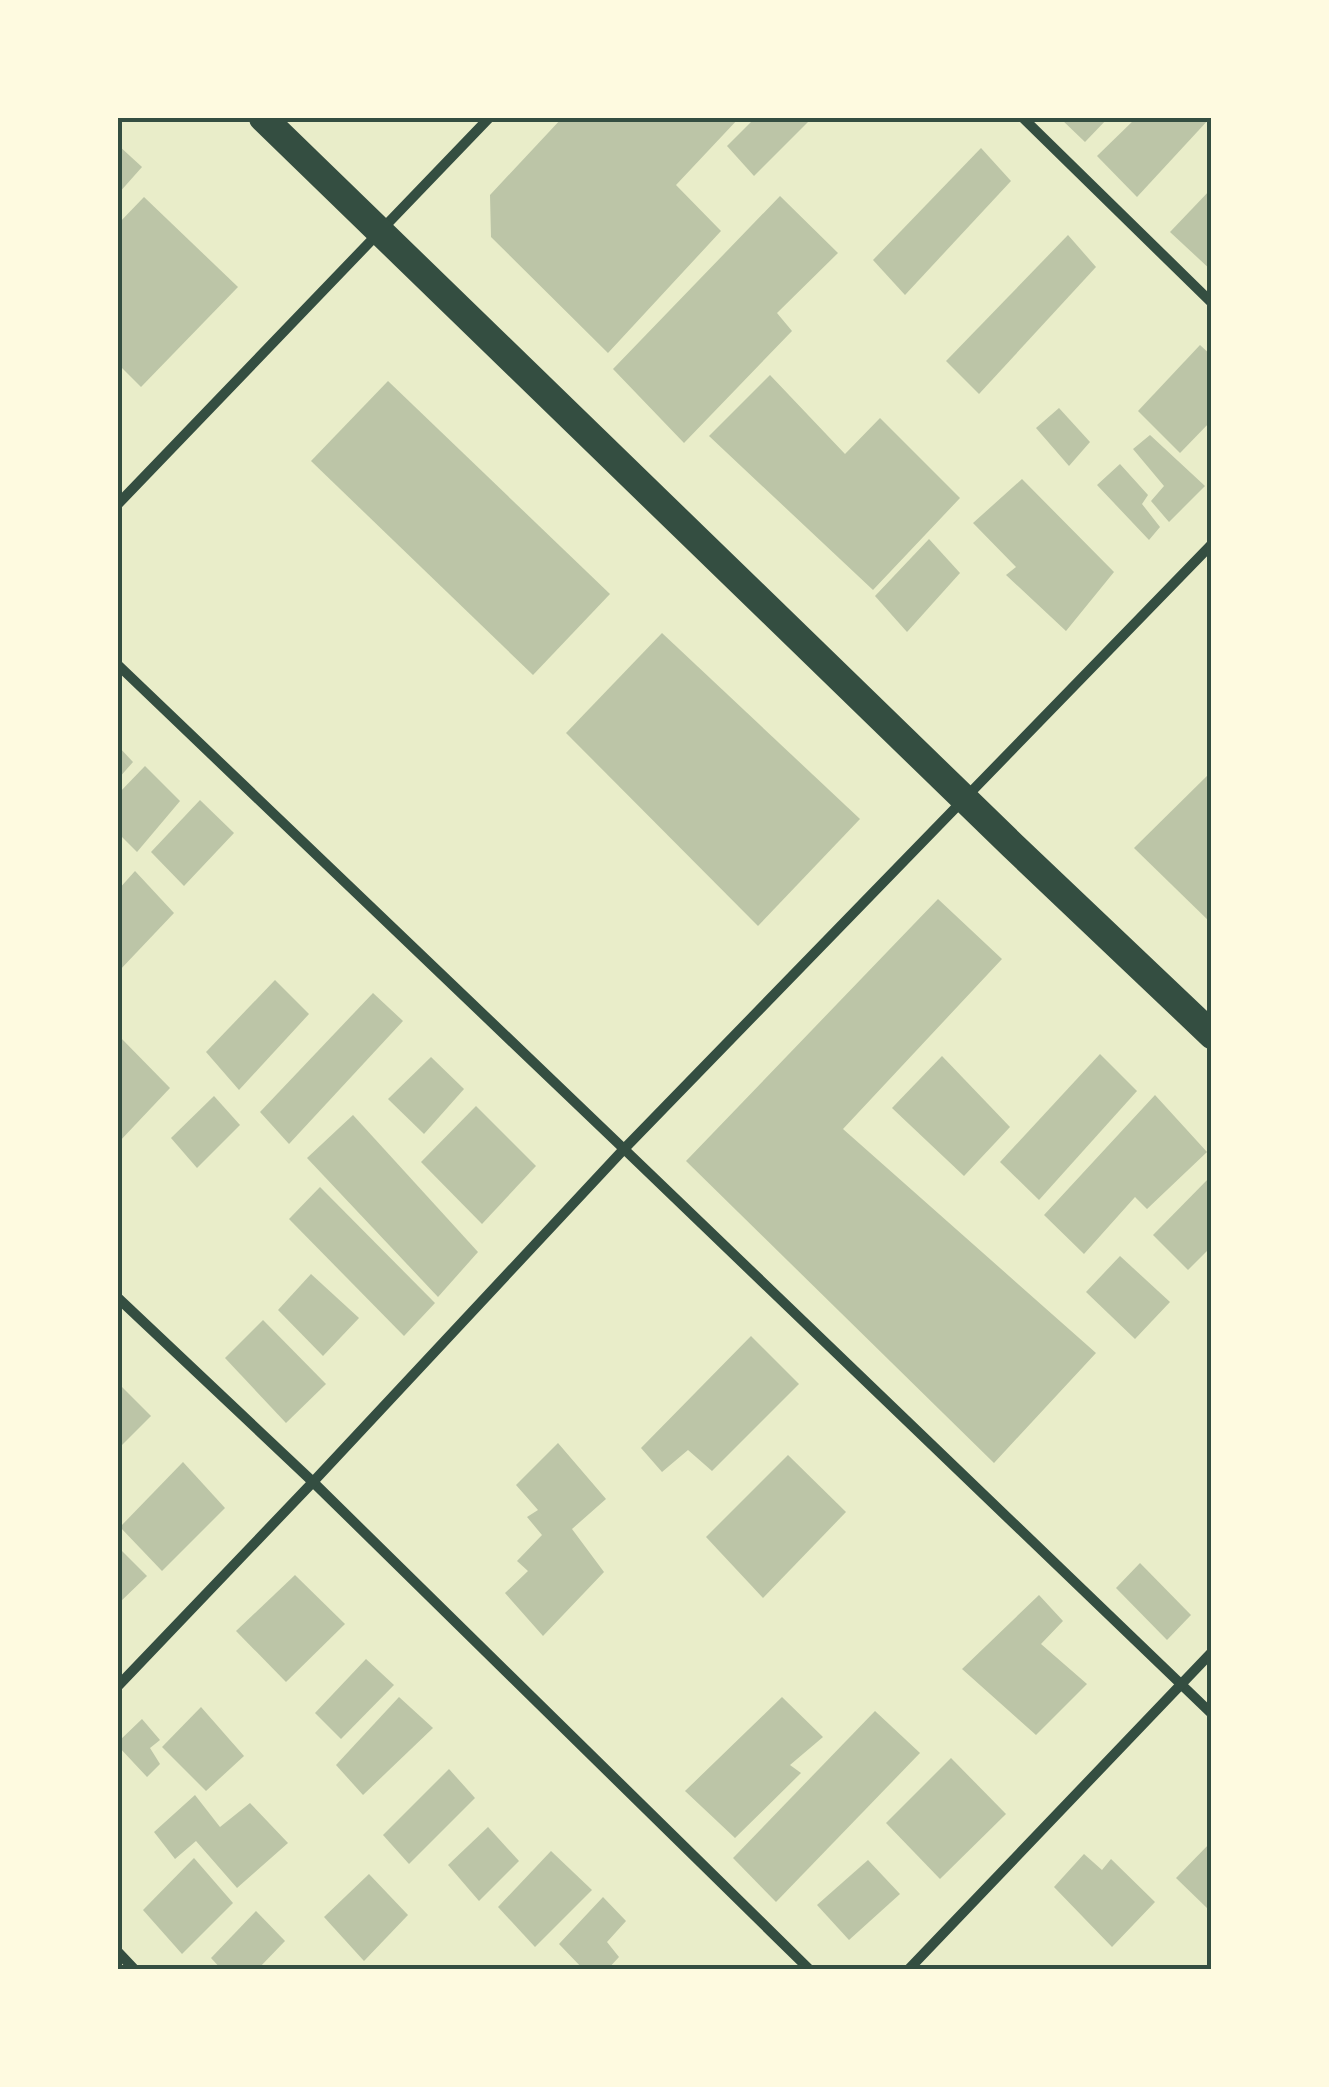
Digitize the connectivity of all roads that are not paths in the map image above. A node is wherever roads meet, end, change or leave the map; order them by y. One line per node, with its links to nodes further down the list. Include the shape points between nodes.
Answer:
1 (263, 118): 4 (highway)
2 (489, 118): 4 (street)
3 (1023, 118): 5 (street)
4 (380, 229): 6 (street); 9 (highway)
5 (1212, 302)
6 (118, 504)
7 (1212, 544): 9 (street)
8 (118, 665): 11 (street)
9 (966, 799): 10 (highway); 11 (street)
10 (1212, 1035)
11 (624, 1148): 13 (street); 15 (street)
12 (118, 1298): 13 (street)
13 (313, 1482): 16 (street); 20 (street)
14 (1212, 1652): 15 (street)
15 (1181, 1684): 17 (street); 21 (street)
16 (118, 1686)
17 (1212, 1714)
18 (118, 1952): 19 (street)
19 (135, 1970)
20 (810, 1970)
21 (908, 1970)

